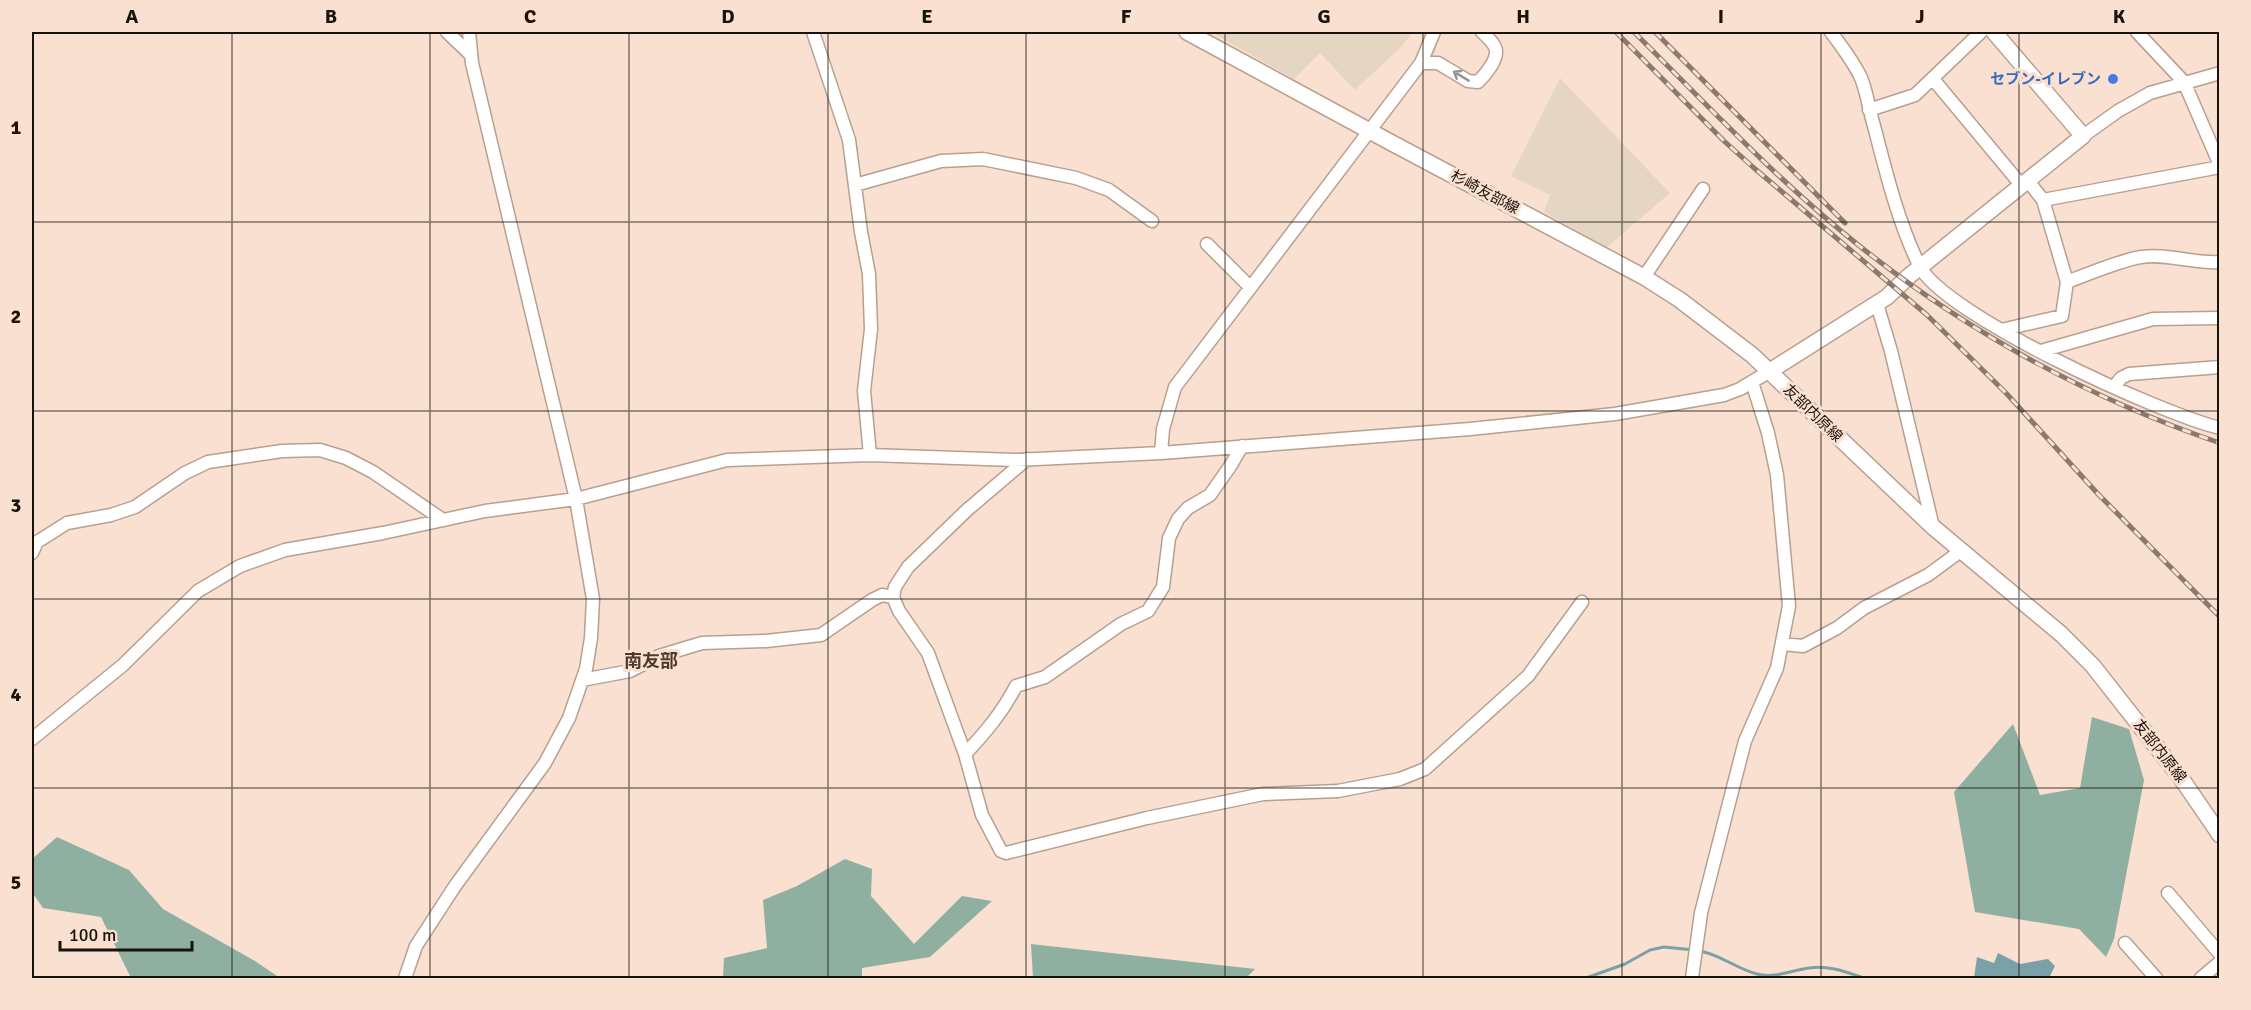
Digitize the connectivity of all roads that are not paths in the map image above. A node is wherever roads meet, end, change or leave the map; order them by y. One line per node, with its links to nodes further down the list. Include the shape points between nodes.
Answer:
1 (447, 32): 12 (street)
2 (469, 32): 12 (street)
3 (813, 32): 23 (street, via 849,140)
4 (1187, 32): 19 (main road, 杉崎友部線)
5 (1434, 32): 11 (street)
6 (1482, 32): 14 (street, one-way to 14, via 1496,53 1478,82 1468,81)
7 (1831, 32): 18 (street, via 1860,77)
8 (1981, 32): 16 (street)
9 (1994, 32): 20 (main road)
10 (2137, 32): 17 (street)
11 (1427, 45): 13 (street); 14 (street)
12 (471, 55): 46 (street)
13 (1421, 63): 14 (street); 19 (street)
14 (1438, 63)
15 (2220, 74): 17 (street)
16 (1933, 79): 18 (street, via 1907,99); 22 (street)
17 (2184, 82): 20 (street, via 2150,93); 21 (street)
18 (1869, 110): 29 (street, via 1893,194)
19 (1370, 131): 30 (main road, 杉崎友部線); 32 (street)
20 (2083, 136): 22 (main road, 友部内原線)
21 (2220, 166): 25 (street)
22 (2025, 184): 25 (street); 29 (main road, 友部内原線)
23 (855, 185): 26 (street, via 941,161 983,159 1076,178 1109,190); 44 (street, via 869,274 871,329 864,391)
24 (1703, 189): 30 (street)
25 (2043, 200): 31 (street)
26 (1152, 221)
27 (1207, 243): 32 (street)
28 (2220, 262): 31 (street, via 2141,257)
29 (1920, 267): 33 (main road, 友部内原線); 35 (street, via 1963,307)
30 (1644, 277): 38 (main road, 杉崎友部線, via 1699,314)
31 (2067, 282): 35 (street, via 2061,316)
32 (1250, 287): 43 (street, via 1174,387)
33 (1877, 304): 38 (main road, 友部内原線); 48 (street, via 1892,351)
34 (2220, 318): 36 (street, via 2153,319)
35 (2001, 330): 36 (street)
36 (2042, 351): 40 (street)
37 (2220, 367): 40 (street, via 2129,374)
38 (1770, 371): 39 (street); 48 (main road, 友部内原線)
39 (1752, 382): 42 (street, via 1724,395 1615,414); 53 (street, via 1777,475 1788,606)
40 (2114, 387): 41 (street)
41 (2220, 428)
42 (1242, 446): 43 (street); 56 (street, via 1210,495 1178,519 1169,538 1163,587 1148,611 1121,624 1045,677 1016,687 986,732)
43 (1161, 453): 45 (street)
44 (870, 455): 45 (street); 46 (street, via 727,460)
45 (1027, 459): 51 (street, via 908,567)
46 (576, 499): 47 (street); 54 (street, via 593,599 591,638)
47 (443, 520): 50 (street, via 388,481 346,458 320,450 282,451 208,462 185,472 135,507 67,523 37,542); 55 (street, via 285,550 240,566 198,591 123,665)
48 (1933, 527): 49 (main road, 友部内原線)
49 (1962, 550): 53 (street, via 1928,575 1864,608 1838,628 1803,646); 57 (main road, 友部内原線, via 2093,666 2181,778)
50 (32, 553)
51 (893, 597): 54 (street, via 882,595 872,600 821,634 702,644 659,656 630,671); 56 (street, via 928,653)
52 (1582, 602): 56 (street, via 1528,676 1425,769 1400,779 1338,791 1263,794 1006,853 1001,851 982,815)
53 (1782, 644): 63 (street, via 1777,668 1745,741 1701,913)
54 (582, 680): 62 (street, via 569,718 545,763 416,946)
55 (32, 739)
56 (965, 754)
57 (2220, 835)
58 (2168, 893): 60 (street)
59 (2125, 943): 64 (street)
60 (2220, 954)
61 (2220, 962): 65 (street)
62 (405, 978)
63 (1692, 978)
64 (2156, 978)
65 (2201, 978)

